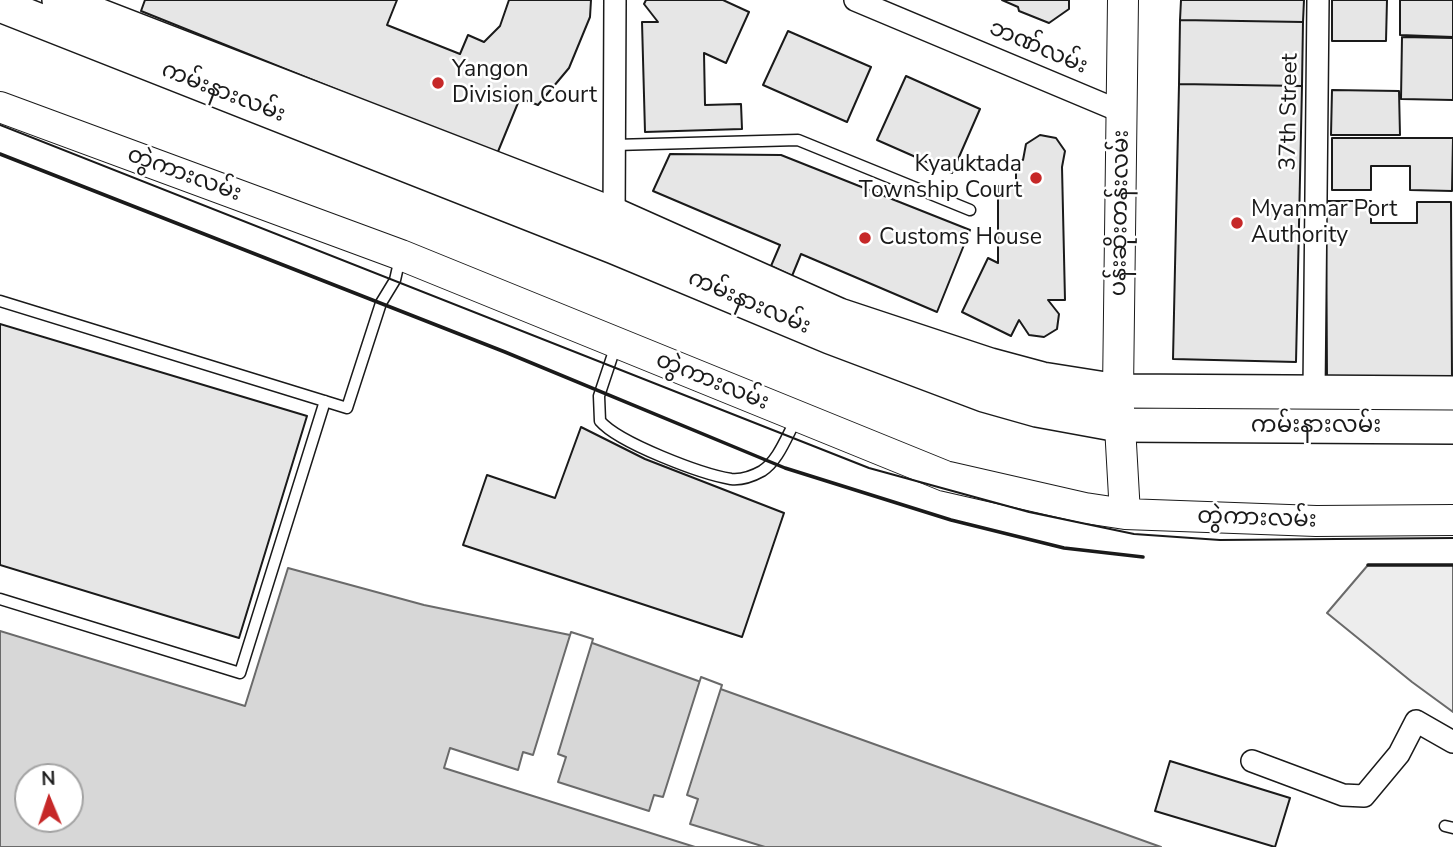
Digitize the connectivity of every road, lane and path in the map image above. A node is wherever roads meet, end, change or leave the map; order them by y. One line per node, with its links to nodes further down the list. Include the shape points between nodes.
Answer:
1 (615, 0): 9 (street)
2 (855, 0): 8 (street, ဘဏ်လမ်း)
3 (1123, 0): 8 (main road, ပန်းဆိုးတန်းလမ်း)
4 (1318, 0): 17 (street, 37th Street)
5 (0, 5): 6 (main road, ကမ်းနားလမ်း)
6 (60, 10): 11 (main road, ကမ်းနားလမ်း)
7 (0, 107): 12 (main road, တွဲကားလမ်း)
8 (1122, 112): 16 (main road, ပန်းဆိုးတန်းလမ်း)
9 (615, 145): 10 (lane, via 798,140); 11 (street)
10 (970, 211)
11 (614, 231): 14 (main road, ကမ်းနားလမ်း)
12 (401, 255): 15 (main road, တွဲကားလမ်း); 19 (lane, via 395,281 380,303 347,408)
13 (0, 301): 19 (lane)
14 (835, 326): 16 (main road, ကမ်းနားလမ်း, via 1042,379); 21 (main road, ကမ်းနားလမ်း, via 984,395)
15 (617, 343): 20 (main road, တွဲကားလမ်း); 20 (lane, via 599,396 600,421 614,433 688,467 731,479 754,474 772,462)
16 (1118, 391): 17 (main road, ကမ်းနားလမ်း); 21 (main road, ပန်းဆိုးတန်းလမ်း)
17 (1314, 392): 18 (main road, ကမ်းနားလမ်း)
18 (1453, 393)
19 (325, 401): 25 (lane, via 240,673)
20 (798, 416): 23 (main road, တွဲကားလမ်း, via 945,476)
21 (1119, 425): 22 (main road, ကမ်းနားလမ်း); 23 (main road, ပန်းဆိုးတန်းလမ်း)
22 (1453, 427)
23 (1125, 514): 24 (main road, တွဲကားလမ်း, via 1316,521)
24 (1453, 520)
25 (0, 599)
26 (1453, 743): 27 (street, via 1416,721 1399,754 1364,796 1343,795)
27 (1252, 761)

